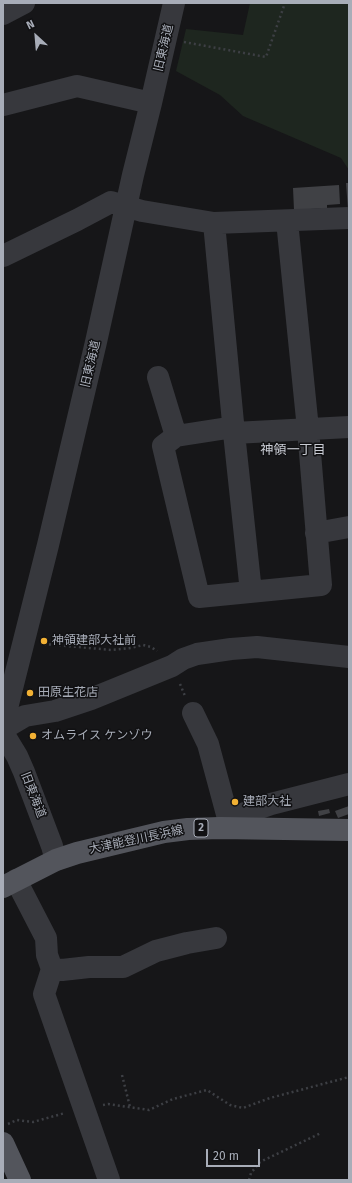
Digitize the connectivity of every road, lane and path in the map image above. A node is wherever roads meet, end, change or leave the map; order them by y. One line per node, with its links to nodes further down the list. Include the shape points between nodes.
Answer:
1 (24, 3): 4 (street)
2 (174, 3): 5 (street, 旧東海道)
3 (285, 3): 5 (path, via 266,57)
4 (3, 14)
5 (166, 39): 6 (street, 旧東海道)
6 (151, 103): 7 (street, via 77,86); 8 (street, 旧東海道)
7 (3, 105)
8 (126, 206): 11 (street); 12 (street, via 111,202); 21 (street, 旧東海道)
9 (349, 218): 10 (street)
10 (287, 221): 11 (street); 15 (street)
11 (214, 223): 16 (street)
12 (3, 256)
13 (158, 377): 17 (street)
14 (349, 427): 15 (street)
15 (308, 429): 16 (street); 19 (street)
16 (234, 430): 17 (street); 20 (street)
17 (176, 436): 20 (street, via 163,446 199,597)
18 (349, 526): 19 (street)
19 (316, 533): 20 (street, via 321,585)
20 (251, 592)
21 (24, 641): 23 (path, via 112,650 143,645 151,647); 25 (street, 旧東海道)
22 (349, 657): 23 (street, via 257,647 197,654)
23 (172, 666): 24 (path); 26 (street, via 62,709 25,716)
24 (193, 713): 29 (street, via 208,744)
25 (3, 724)
26 (3, 729)
27 (3, 732): 31 (street, 旧東海道, via 24,772)
28 (349, 784): 29 (street, via 271,804 245,813)
29 (225, 825): 30 (main road, 大津能登川長浜線 / 2); 31 (main road, 大津能登川長浜線 / 2, via 164,832)
30 (349, 830)
31 (56, 860): 32 (main road, 大津能登川長浜線 / 2)
32 (10, 883): 34 (street, via 46,938 47,955)
33 (216, 938): 34 (street, via 156,951 123,967 62,970)
34 (52, 968): 38 (street, via 44,994)
35 (122, 1075): 37 (path)
36 (349, 1076): 37 (path, via 243,1108 230,1105 206,1090 173,1099 149,1110)
37 (130, 1107): 38 (path, via 108,1104)
38 (84, 1108): 39 (path, via 33,1122 17,1120); 43 (street)
39 (3, 1126)
40 (321, 1133): 44 (path, via 260,1162 251,1172)
41 (3, 1142): 42 (main road)
42 (20, 1180)
43 (109, 1180)
44 (249, 1180)

